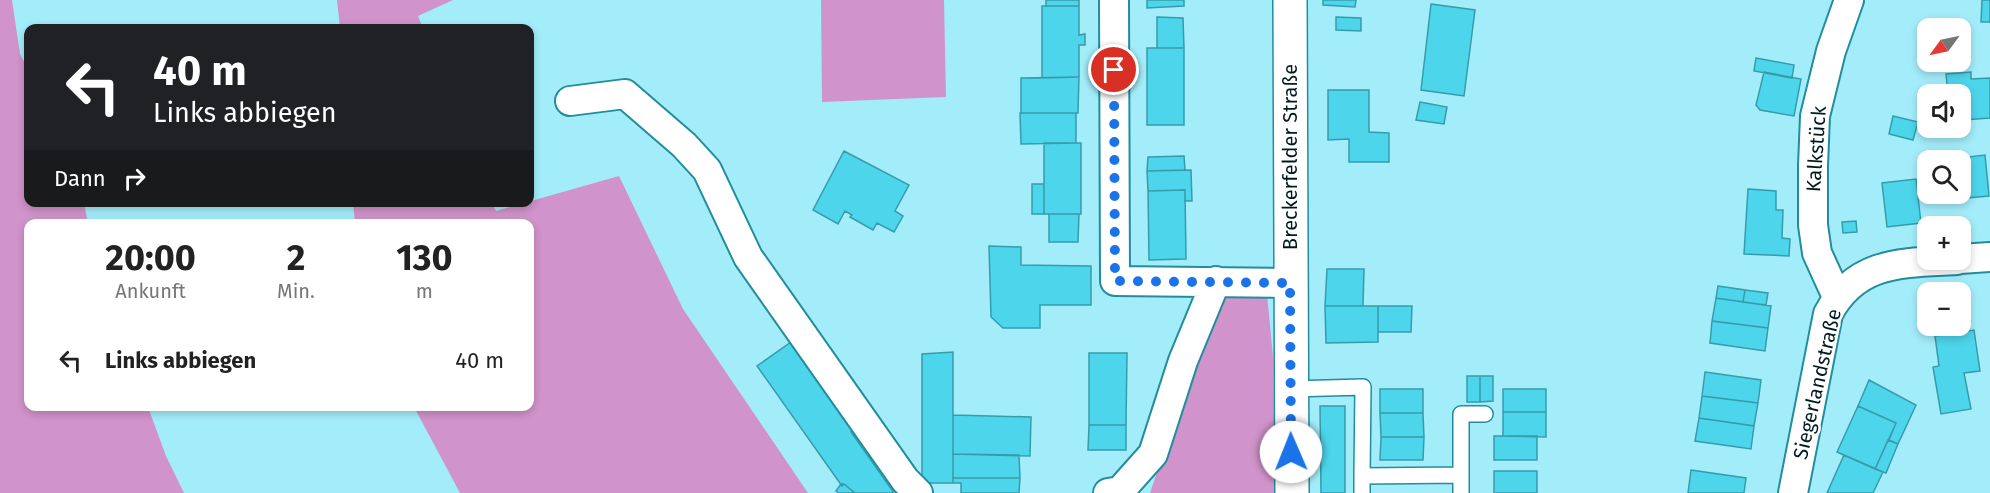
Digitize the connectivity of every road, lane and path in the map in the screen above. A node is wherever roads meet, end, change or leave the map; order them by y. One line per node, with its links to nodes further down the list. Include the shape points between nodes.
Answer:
1 (1114, 0): 8 (street, via 1115,281)
2 (1290, 0): 9 (main road, Breckerfelder Straße)
3 (1849, 0): 10 (street, Kalkstück, via 1815,116 1813,225 1817,253)
4 (570, 101): 15 (street, via 626,94 707,170 748,257)
5 (1990, 257): 6 (street, Siegerlandstraße)
6 (1971, 258)
7 (1917, 263): 10 (street, Siegerlandstraße, via 1867,273)
8 (1215, 281): 9 (street); 16 (street, via 1183,361 1153,454 1120,491)
9 (1290, 283): 11 (main road, Breckerfelder Straße)
10 (1837, 297): 20 (street, Siegerlandstraße, via 1826,322)
11 (1291, 389): 14 (lane, via 1363,387); 17 (main road, Breckerfelder Straße)
12 (1485, 414): 13 (lane, via 1461,414)
13 (1461, 475): 14 (lane); 19 (lane)
14 (1362, 476): 18 (lane)
15 (918, 493)
16 (1108, 493)
17 (1292, 493)
18 (1362, 493)
19 (1461, 493)
20 (1793, 493)

